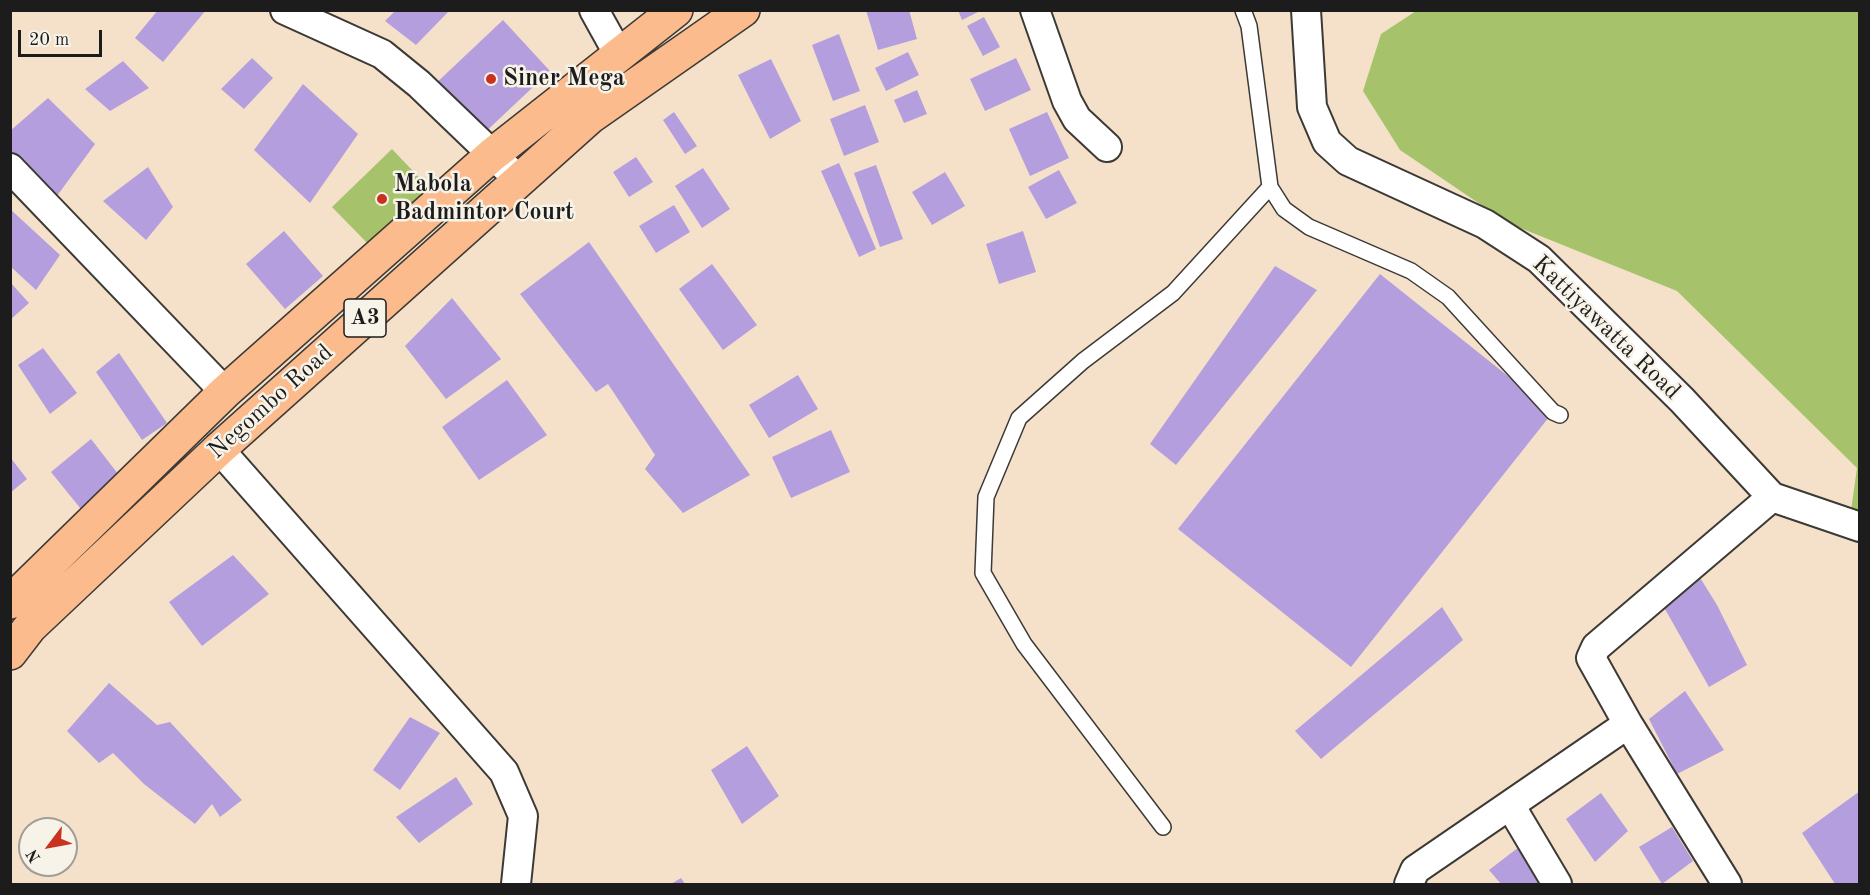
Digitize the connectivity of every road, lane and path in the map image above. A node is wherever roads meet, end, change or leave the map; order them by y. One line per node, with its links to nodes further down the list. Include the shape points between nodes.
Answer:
1 (285, 10): 10 (street, via 382,54)
2 (594, 10): 8 (street)
3 (676, 10): 8 (highway, Negombo Road / A3)
4 (743, 10): 12 (highway, Negombo Road / A3, via 590,117)
5 (1035, 10): 9 (street, via 1067,101 1077,119)
6 (1243, 10): 13 (lane, via 1249,26)
7 (1306, 10): 17 (street, Kattiyawatta Road, via 1312,107 1328,142 1347,161 1485,224 1539,259 1682,400)
8 (619, 55): 10 (highway, Negombo Road / A3)
9 (1107, 147)
10 (492, 155): 12 (street); 14 (highway, Negombo Road / A3)
11 (10, 168): 14 (street)
12 (519, 180): 16 (highway, Negombo Road / A3)
13 (1270, 187): 15 (lane, via 1284,209 1309,227 1411,271 1448,297 1553,412); 23 (lane, via 1173,293 1083,361 1019,418 986,497 983,573 1024,644)
14 (225, 392): 19 (highway, Negombo Road / A3)
15 (1560, 415)
16 (219, 449): 19 (highway, Negombo Road / A3); 24 (street, via 504,772 523,816)
17 (1772, 497): 18 (street, Kattiyawatta Road); 21 (street, via 1596,647 1591,658)
18 (1860, 527)
19 (17, 611): 20 (highway, Negombo Road / A3)
20 (10, 652)
21 (1628, 724): 22 (street); 27 (street)
22 (1510, 805): 25 (street, via 1415,870); 26 (street)
23 (1163, 827)
24 (516, 885)
25 (1409, 885)
26 (1557, 885)
27 (1727, 885)

